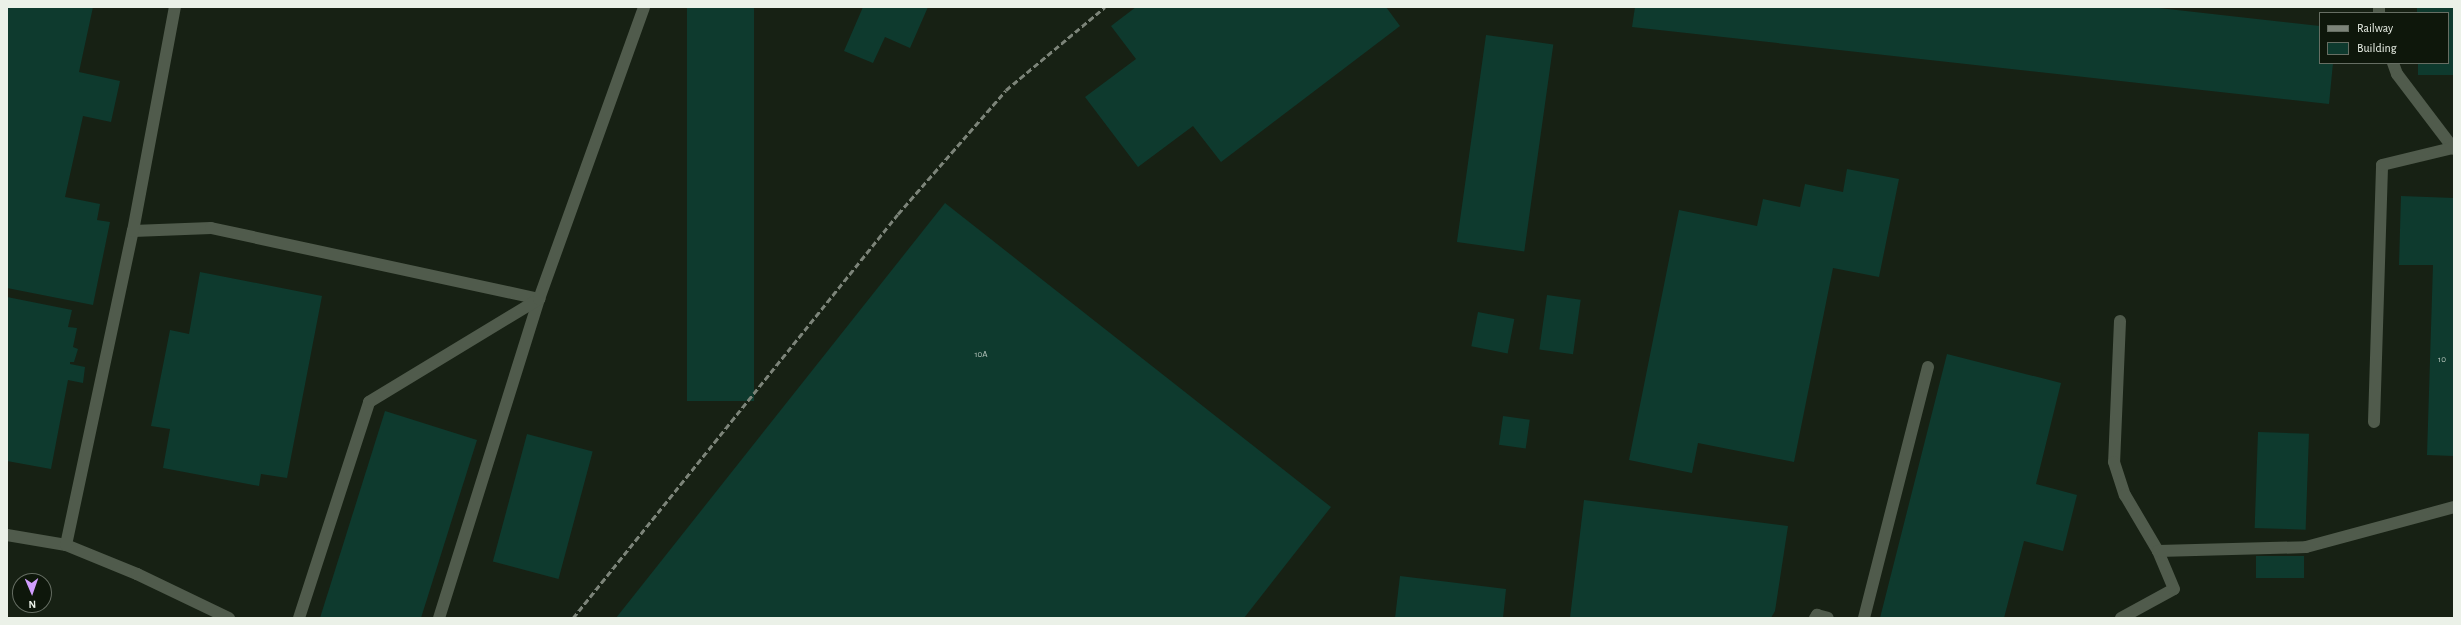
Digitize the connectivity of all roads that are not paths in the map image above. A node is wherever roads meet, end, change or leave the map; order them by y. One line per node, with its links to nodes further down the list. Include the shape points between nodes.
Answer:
1 (175, 7): 5 (lane)
2 (644, 7): 6 (lane)
3 (2393, 64): 4 (lane, via 2397,74)
4 (2453, 148): 9 (lane, via 2382,165)
5 (133, 231): 6 (lane, via 211,228); 12 (lane)
6 (539, 299): 15 (lane, via 369,402); 16 (lane)
7 (2120, 321): 13 (lane, via 2114,462 2125,495)
8 (1928, 367): 19 (lane)
9 (2374, 422)
10 (2454, 506): 13 (lane, via 2306,547)
11 (7, 535): 12 (lane)
12 (66, 545): 14 (lane, via 137,574)
13 (2158, 551): 20 (lane, via 2174,589)
14 (229, 618)
15 (300, 618)
16 (439, 618)
17 (1815, 618): 18 (lane, via 1817,615)
18 (1828, 618)
19 (1864, 618)
20 (2121, 618)

